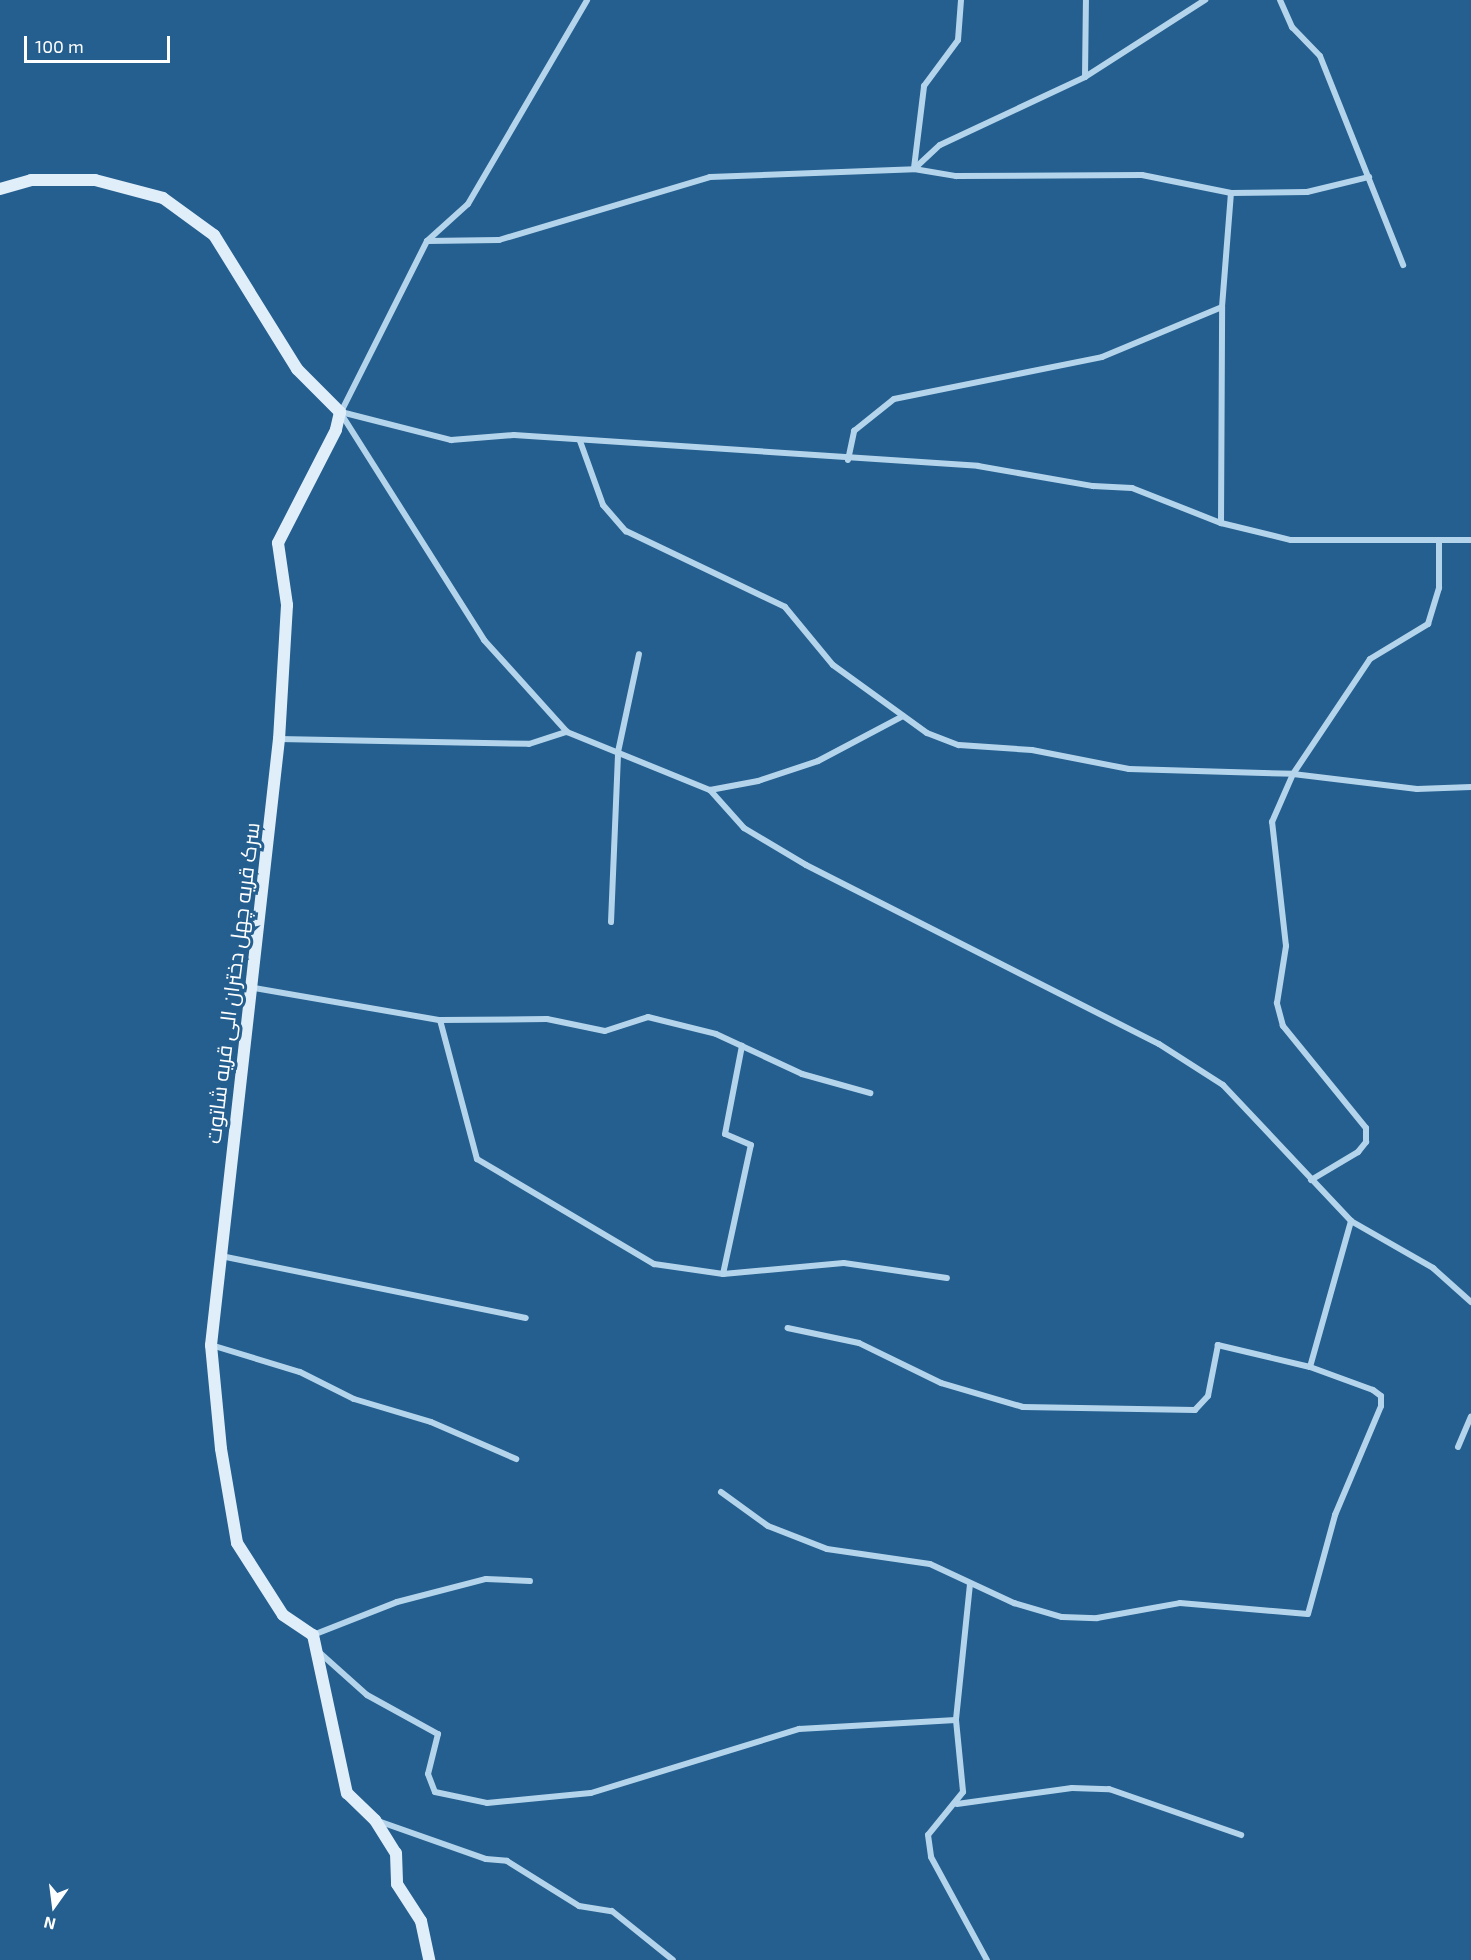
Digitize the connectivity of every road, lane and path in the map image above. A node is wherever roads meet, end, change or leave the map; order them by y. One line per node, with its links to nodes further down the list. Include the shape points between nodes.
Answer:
1 (587, 0): 11 (street, via 468,204)
2 (961, 0): 7 (street, via 958,40 924,86)
3 (1086, 0): 6 (street)
4 (1205, 0): 6 (street)
5 (1280, 0): 8 (street, via 1292,27 1320,56)
6 (1085, 77): 7 (street, via 940,145)
7 (914, 169): 10 (street, via 956,176 1142,175); 11 (street, via 710,177 499,240)
8 (1369, 177): 10 (street, via 1307,192); 12 (street)
9 (0, 189): 14 (street, via 31,180 96,180 163,198 214,235 297,369)
10 (1232, 194): 13 (street)
11 (427, 241): 14 (street)
12 (1403, 265)
13 (1222, 307): 16 (street, via 1102,357 894,399 854,431); 17 (street)
14 (340, 412): 15 (street, via 452,440 514,435); 22 (street, via 484,640); 23 (street, سرک قریه چهل دختران الی قریه شاتوت, via 336,430 279,543 287,605)
15 (580, 441): 16 (street); 21 (street, via 603,505 626,531 785,607 833,665)
16 (848, 460): 17 (street, via 967,464 1093,486 1132,488)
17 (1221, 523): 19 (street, via 1291,540)
18 (1471, 540): 19 (street)
19 (1439, 541): 25 (street, via 1439,588 1428,624 1370,658)
20 (639, 654): 24 (street)
21 (903, 716): 25 (street, via 927,733 959,746 1032,750 1129,770); 27 (street, via 818,761 758,781)
22 (567, 732): 23 (street, via 530,744); 24 (street)
23 (279, 739): 29 (street, سرک قریه چهل دختران الی قریه شاتوت)
24 (618, 752): 27 (street); 28 (street)
25 (1293, 774): 26 (street, via 1417,789); 33 (street, via 1272,822 1286,946 1277,1003 1289,1034 1366,1128 1366,1142 1358,1152)
26 (1471, 787)
27 (710, 790): 33 (street, via 744,828 806,865 1057,990 1223,1085)
28 (611, 922)
29 (254, 988): 30 (street); 35 (street, سرک قریه چهل دختران الی قریه شاتوت)
30 (440, 1020): 31 (street, via 547,1019 605,1030 648,1017); 36 (street, via 477,1160 654,1264)
31 (742, 1046): 32 (street, via 802,1074); 36 (street, via 725,1134 751,1144)
32 (870, 1093)
33 (1311, 1180): 34 (street)
34 (1351, 1221): 38 (street, via 1433,1268); 42 (street)
35 (220, 1256): 39 (street); 41 (street, سرک قریه چهل دختران الی قریه شاتوت)
36 (723, 1274): 37 (street, via 844,1263)
37 (947, 1278)
38 (1471, 1302)
39 (526, 1318)
40 (788, 1328): 42 (street, via 859,1343 941,1383 1023,1407 1195,1410 1208,1396 1218,1345)
41 (211, 1345): 45 (street, via 300,1372 354,1399 431,1422); 49 (street, سرک قریه چهل دختران الی قریه شاتوت, via 221,1449 237,1543 283,1615)
42 (1310, 1367): 48 (street, via 1381,1396 1335,1515 1308,1614 1261,1606 1180,1603 1097,1618 1062,1617)
43 (1471, 1417): 44 (street)
44 (1458, 1447)
45 (516, 1460)
46 (721, 1491): 48 (street, via 768,1526 827,1549 930,1564)
47 (531, 1581): 49 (street, via 486,1579 397,1602)
48 (970, 1584): 51 (street)
49 (313, 1635): 50 (street)
50 (320, 1653): 51 (street, via 367,1695 438,1734 428,1773 435,1792 487,1803 591,1794 799,1729); 53 (street, via 347,1793)
51 (956, 1720): 52 (street, via 964,1778)
52 (957, 1804): 54 (street, via 1072,1788 1109,1788); 57 (street, via 930,1830 931,1857)
53 (375, 1820): 55 (street, via 396,1853 397,1884 421,1921); 56 (street, via 486,1859 507,1861 551,1893 579,1906 612,1911)
54 (1242, 1835)
55 (429, 1960)
56 (673, 1960)
57 (987, 1960)

